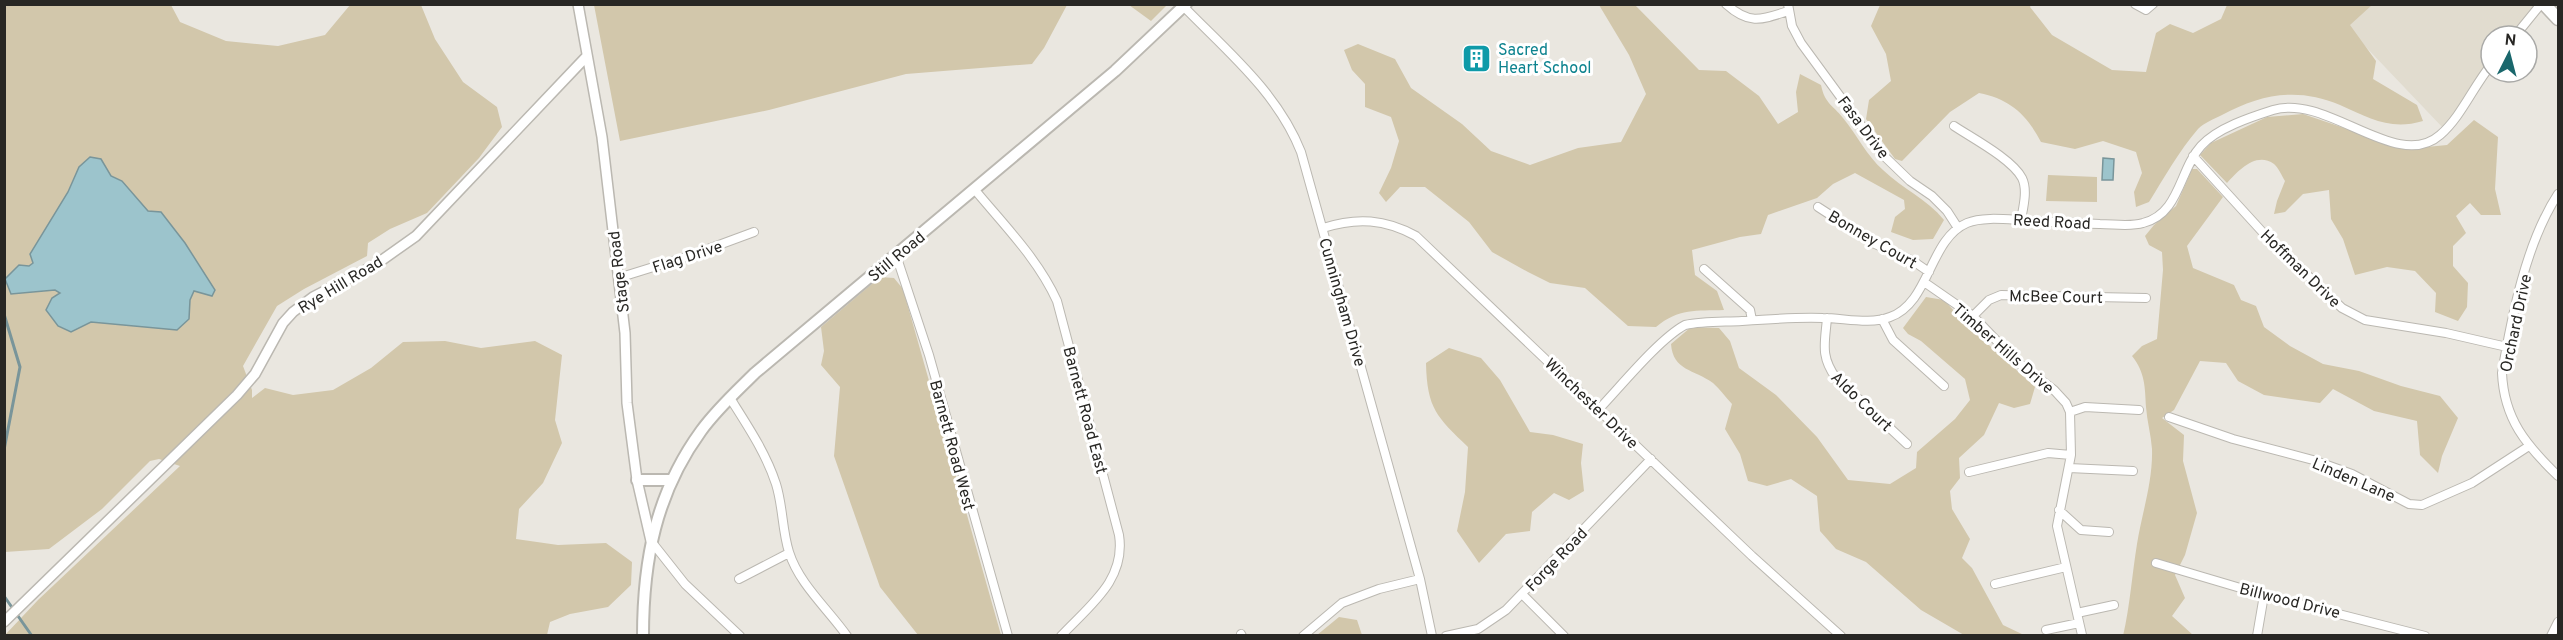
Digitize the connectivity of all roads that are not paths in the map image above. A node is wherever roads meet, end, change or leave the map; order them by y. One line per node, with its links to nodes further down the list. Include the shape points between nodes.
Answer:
1 (578, 4): 10 (street, Stage Road)
2 (1726, 4): 7 (street, via 1739,16 1750,19 1763,19)
3 (2136, 4): 4 (street, via 2146,10)
4 (2153, 4)
5 (2542, 4): 8 (main road); 9 (street)
6 (1185, 6): 14 (main road, Still Road, via 1115,71); 18 (street, Cunningham Drive, via 1281,111 1301,152)
7 (1788, 8): 19 (street, Fasa Drive, via 1801,43 1883,156 1932,196)
8 (2559, 19)
9 (2525, 24)
10 (586, 57): 24 (street, Stage Road, via 602,137); 61 (street, Rye Hill Road, via 416,237 293,312 255,374 237,395)
11 (2479, 82): 13 (street, Reed Road, via 2445,130 2418,146 2394,143 2296,107 2282,108 2213,136)
12 (1954, 126): 17 (street, via 2000,157 2022,178)
13 (2193, 156): 17 (street, Reed Road, via 2172,203 2148,222); 31 (street, Hoffman Drive, via 2267,237 2342,308 2365,320)
14 (975, 189): 21 (main road, Still Road); 70 (street, Barnett Road East, via 1030,257 1057,301 1119,534 1121,558 1114,576)
15 (2559, 194): 31 (street, Orchard Drive, via 2547,211 2531,253)
16 (1818, 207): 23 (street, Bonney Court, via 1875,244)
17 (2022, 220): 19 (street, Reed Road, via 1973,221)
18 (1323, 228): 34 (street, Winchester Drive, via 1357,220 1378,221 1416,236); 55 (street, Cunningham Drive)
19 (1958, 228): 23 (street)
20 (754, 232): 24 (street, Flag Drive)
21 (896, 255): 33 (main road, Still Road); 69 (street, Barnett Road West, via 929,355)
22 (1704, 269): 30 (street, via 1750,310)
23 (1929, 272): 25 (street)
24 (618, 278): 46 (street, Stage Road)
25 (1924, 282): 27 (street, Timber Hills Drive); 29 (street, via 1908,306)
26 (2146, 298): 27 (street, McBee Court, via 2001,295)
27 (1972, 316): 36 (street, Timber Hills Drive, via 2017,362 2054,390)
28 (1827, 318): 29 (street); 30 (street); 38 (street, Aldo Court, via 1826,364)
29 (1882, 319): 32 (street, via 1893,340)
30 (1752, 320): 34 (street, via 1694,323 1677,329)
31 (2507, 347): 39 (street, Orchard Drive, via 2502,373 2507,410)
32 (1944, 386)
33 (730, 398): 47 (main road, Still Road, via 701,430); 51 (street, via 766,459 776,485)
34 (1599, 409): 41 (street, Winchester Drive)
35 (2139, 410): 36 (street, via 2085,407)
36 (2070, 412): 40 (street)
37 (2169, 417): 39 (street, Linden Lane, via 2352,474 2409,504 2422,505 2486,475)
38 (1907, 444)
39 (2529, 446): 45 (street, Orchard Drive)
40 (2071, 455): 42 (street); 44 (street, via 2048,453)
41 (1651, 459): 57 (street, Forge Road); 75 (street, Winchester Drive)
42 (2069, 468): 43 (street); 48 (street)
43 (2133, 471)
44 (1969, 472)
45 (2559, 476)
46 (637, 480): 47 (main road); 50 (street, Stage Road)
47 (672, 480): 50 (main road, Still Road)
48 (2059, 510): 49 (street, via 2081,530); 53 (street, via 2059,540)
49 (2109, 532)
50 (651, 541): 66 (main road, Still Road); 67 (street, via 685,584)
51 (789, 553): 54 (street); 68 (street, via 808,587)
52 (2156, 563): 58 (street, Billwood Drive)
53 (2066, 567): 56 (street); 60 (street)
54 (739, 579)
55 (1420, 579): 71 (street, via 1342,603); 72 (street, Cunningham Drive)
56 (1995, 584)
57 (1522, 594): 73 (street, Forge Road, via 1489,624); 74 (street)
58 (2264, 595): 76 (street); 77 (street, Billwood Drive)
59 (2114, 605): 60 (street)
60 (2077, 613): 63 (street)
61 (4, 622)
62 (2559, 622): 78 (street)
63 (2079, 623): 64 (street); 65 (street)
64 (2046, 630)
65 (2082, 635)
66 (643, 636)
67 (740, 636)
68 (847, 636)
69 (1008, 636)
70 (1061, 636)
71 (1303, 636)
72 (1432, 636)
73 (1446, 636)
74 (1564, 636)
75 (1841, 636)
76 (2257, 636)
77 (2425, 636)
78 (2551, 636)

